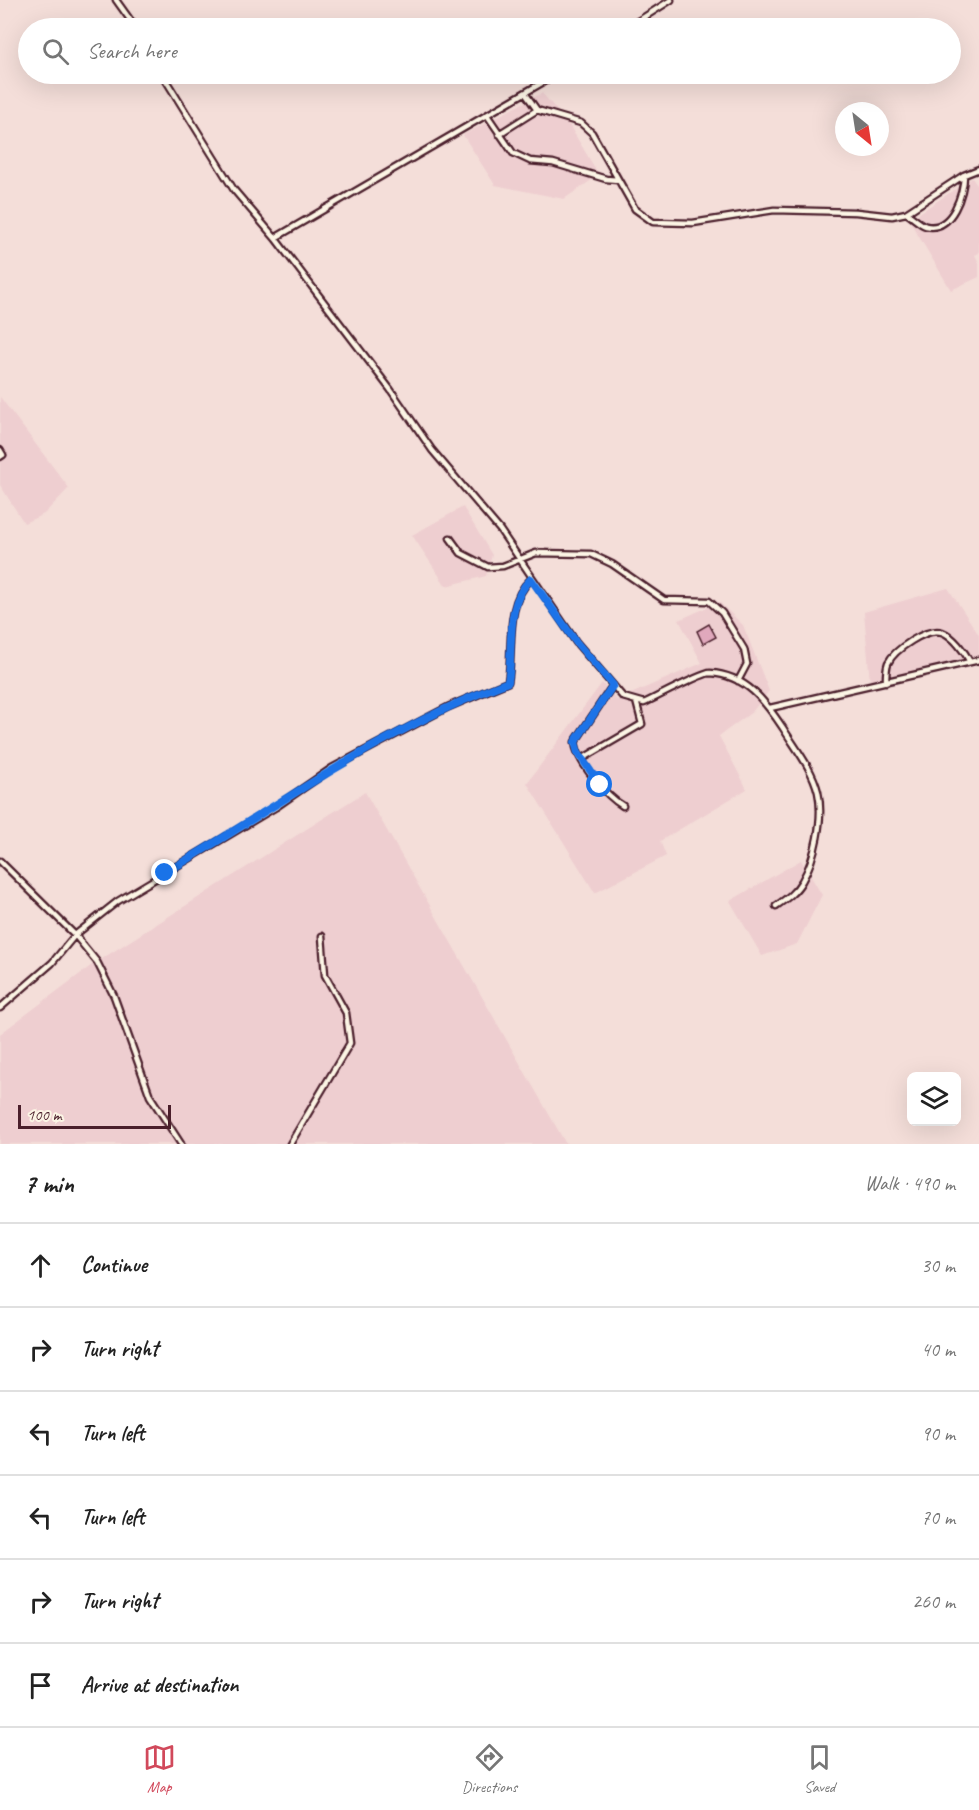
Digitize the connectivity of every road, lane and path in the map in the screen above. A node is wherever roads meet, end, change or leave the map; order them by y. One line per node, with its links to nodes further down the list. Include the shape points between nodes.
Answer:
1 (671, 0): 4 (lane)
2 (120, 1): 3 (lane)
3 (130, 18)
4 (643, 18)
5 (168, 84): 15 (lane, via 234,190)
6 (540, 84): 7 (lane)
7 (525, 93): 8 (lane); 9 (lane)
8 (537, 110): 10 (lane); 13 (lane, via 581,123 598,143)
9 (487, 115): 10 (lane); 15 (lane)
10 (499, 134): 13 (lane, via 513,153 530,161)
11 (979, 169): 12 (lane)
12 (964, 175): 14 (lane); 14 (lane, via 960,200 946,219 934,226 925,225)
13 (618, 180): 14 (lane, via 635,209 653,222 693,223 774,210 892,216)
14 (906, 213)
15 (275, 238): 19 (lane, via 432,450 500,530)
16 (0, 450): 17 (lane)
17 (0, 457)
18 (450, 538): 19 (lane, via 460,553 488,567)
19 (518, 561): 20 (lane); 23 (lane, via 536,553 591,554 664,600 709,601 722,613 744,649 747,664)
20 (531, 579): 25 (lane); 32 (lane, via 519,589 514,610 508,682 448,707 332,768 276,807 118,901)
21 (979, 660): 22 (lane)
22 (970, 662): 24 (lane); 24 (lane, via 943,632 932,631 904,645 888,663)
23 (738, 681): 26 (lane, via 707,673 644,703); 27 (lane, via 748,685)
24 (885, 682): 27 (lane)
25 (613, 685): 26 (lane, via 623,697); 28 (lane, via 575,742)
26 (636, 701): 28 (lane, via 642,724)
27 (770, 708): 31 (lane, via 808,767 818,794 814,850 802,881)
28 (582, 759): 29 (lane, via 609,798)
29 (623, 806)
30 (0, 861): 32 (lane)
31 (776, 906)
32 (75, 934): 34 (lane, via 51,963); 35 (lane, via 97,962 114,996 150,1096)
33 (322, 936): 36 (lane, via 325,975 346,1013 350,1043)
34 (0, 1008)
35 (181, 1144)
36 (290, 1144)

